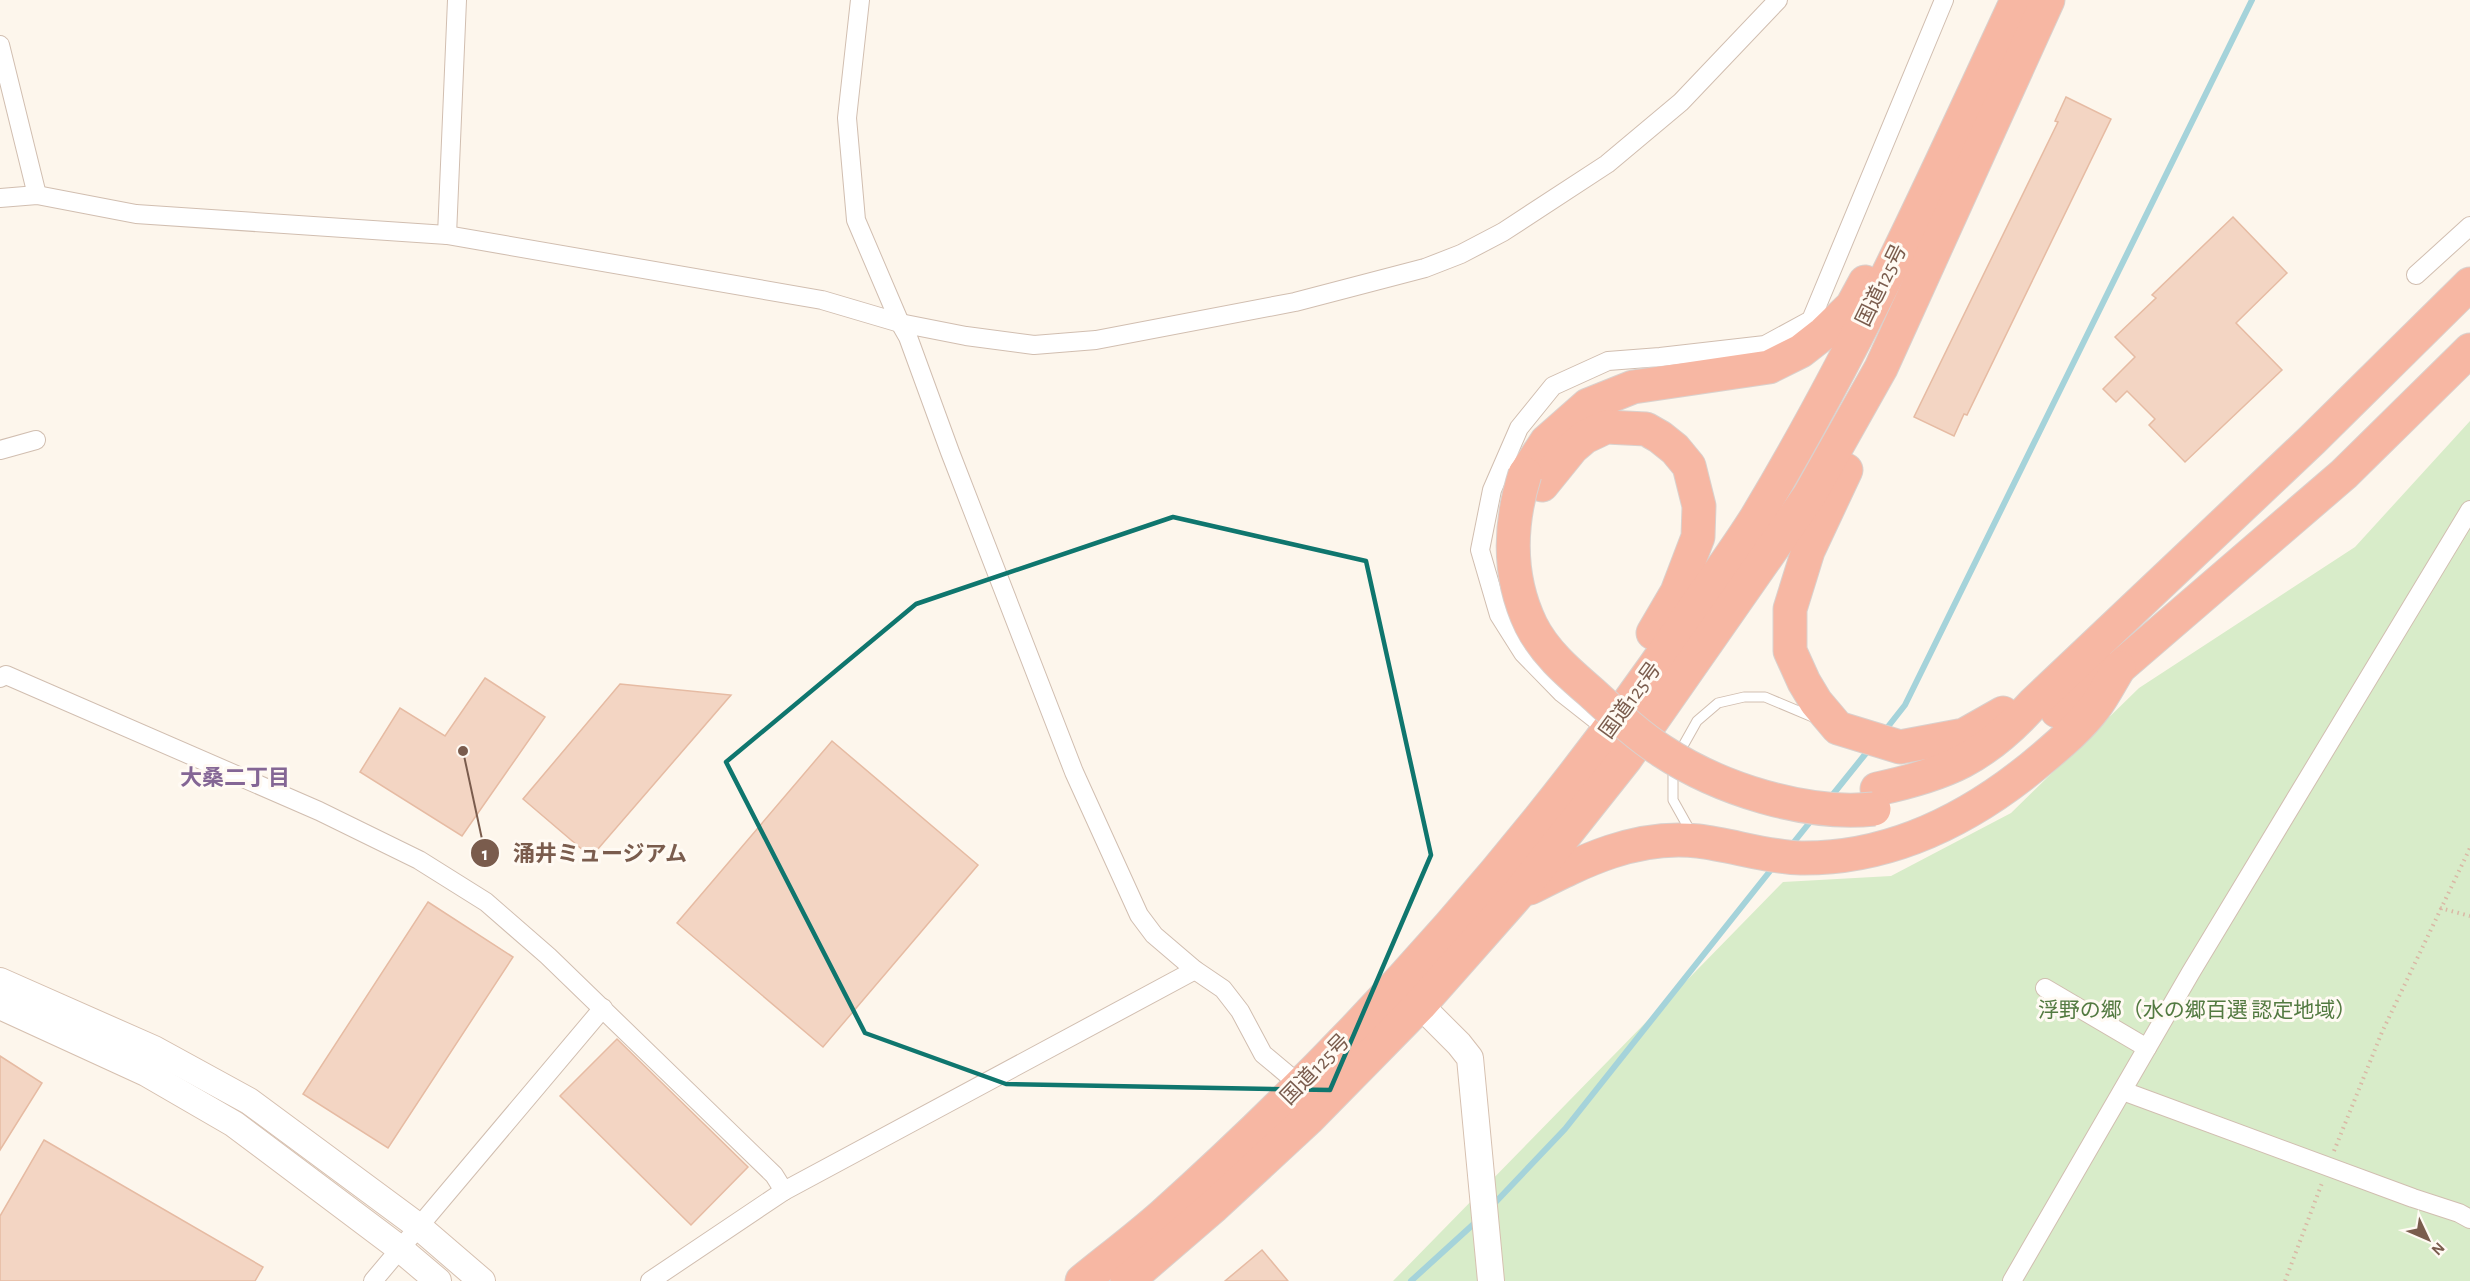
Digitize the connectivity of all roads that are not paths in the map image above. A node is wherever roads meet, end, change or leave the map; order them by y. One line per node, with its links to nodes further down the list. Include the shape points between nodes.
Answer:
1 (457, 0): 12 (street)
2 (860, 0): 15 (street, via 847,118 856,220)
3 (1778, 0): 15 (street, via 1681,102 1607,165 1503,232 1425,268 1295,302 1096,340 1034,345)
4 (1944, 0): 26 (street, via 1811,320 1765,345 1608,360 1553,386 1519,428 1492,490 1480,550 1499,615 1523,653 1562,693)
5 (2017, 0): 8 (highway, 国道125号)
6 (2048, 0): 17 (highway, 国道125号)
7 (0, 45): 9 (street)
8 (1964, 116): 20 (highway, via 1932,150 1852,306 1824,333 1801,351 1769,367 1633,387 1588,405 1546,442); 24 (highway, 国道125号, via 1848,354 1755,520)
9 (37, 195): 10 (street); 12 (street, via 136,214)
10 (0, 198)
11 (2470, 226): 13 (street)
12 (447, 235): 15 (street, via 822,300)
13 (2416, 275)
14 (2470, 284): 25 (highway)
15 (900, 323): 31 (street, via 1074,772 1118,870 1139,915 1154,934)
16 (2470, 350): 22 (highway, via 2344,474)
17 (1881, 368): 27 (highway, via 1873,413 1808,551 1790,609 1790,651 1812,695); 30 (highway, 国道125号, via 1809,496 1626,758)
18 (36, 440): 19 (street)
19 (0, 450)
20 (1534, 480): 24 (highway, via 1585,437 1606,427 1646,429 1675,449 1689,466 1699,506 1698,537 1677,592 1644,648); 28 (highway, bridge, via 1512,530 1517,590 1532,626 1565,669 1642,737 1704,774 1797,806 1851,811)
21 (2470, 510): 37 (street)
22 (2120, 667): 28 (highway, via 2082,687 1999,762 1972,778 1949,790 1909,802); 29 (highway, via 2094,708 2012,785 1951,822 1902,842 1845,855 1799,858)
23 (0, 678): 36 (street, via 6,675 308,806 419,861 486,902)
24 (1639, 689): 26 (highway, 国道125号)
25 (2033, 704): 27 (highway, via 2002,713 1964,735 1900,747); 28 (highway, via 2008,731 1972,758)
26 (1609, 730): 34 (highway, 国道125号)
27 (1847, 732): 29 (lane, via 1766,697 1718,703 1697,721 1673,763 1673,801)
28 (1875, 799)
29 (1696, 840): 30 (highway, via 1637,843 1609,850)
30 (1518, 894): 34 (highway, 国道125号)
31 (1195, 970): 38 (street, via 1223,990 1240,1011 1263,1054); 40 (street)
32 (0, 981): 42 (street, via 154,1049 249,1101)
33 (2045, 988): 37 (street)
34 (1409, 993): 38 (highway, 国道125号); 49 (highway, 国道125号, via 1308,1119); 50 (street, via 1470,1058)
35 (0, 1006): 43 (street, via 146,1073 234,1124)
36 (603, 1008): 40 (street, via 774,1175); 42 (street)
37 (2147, 1048): 39 (street)
38 (1300, 1085): 48 (highway, 国道125号, via 1160,1218)
39 (2123, 1091): 41 (street); 51 (street)
40 (784, 1191): 47 (street)
41 (2470, 1219)
42 (418, 1226): 43 (street); 46 (street)
43 (399, 1248): 44 (street); 45 (street)
44 (373, 1281)
45 (438, 1281)
46 (483, 1281)
47 (650, 1281)
48 (1082, 1281)
49 (1127, 1281)
50 (1491, 1281)
51 (2013, 1281)

